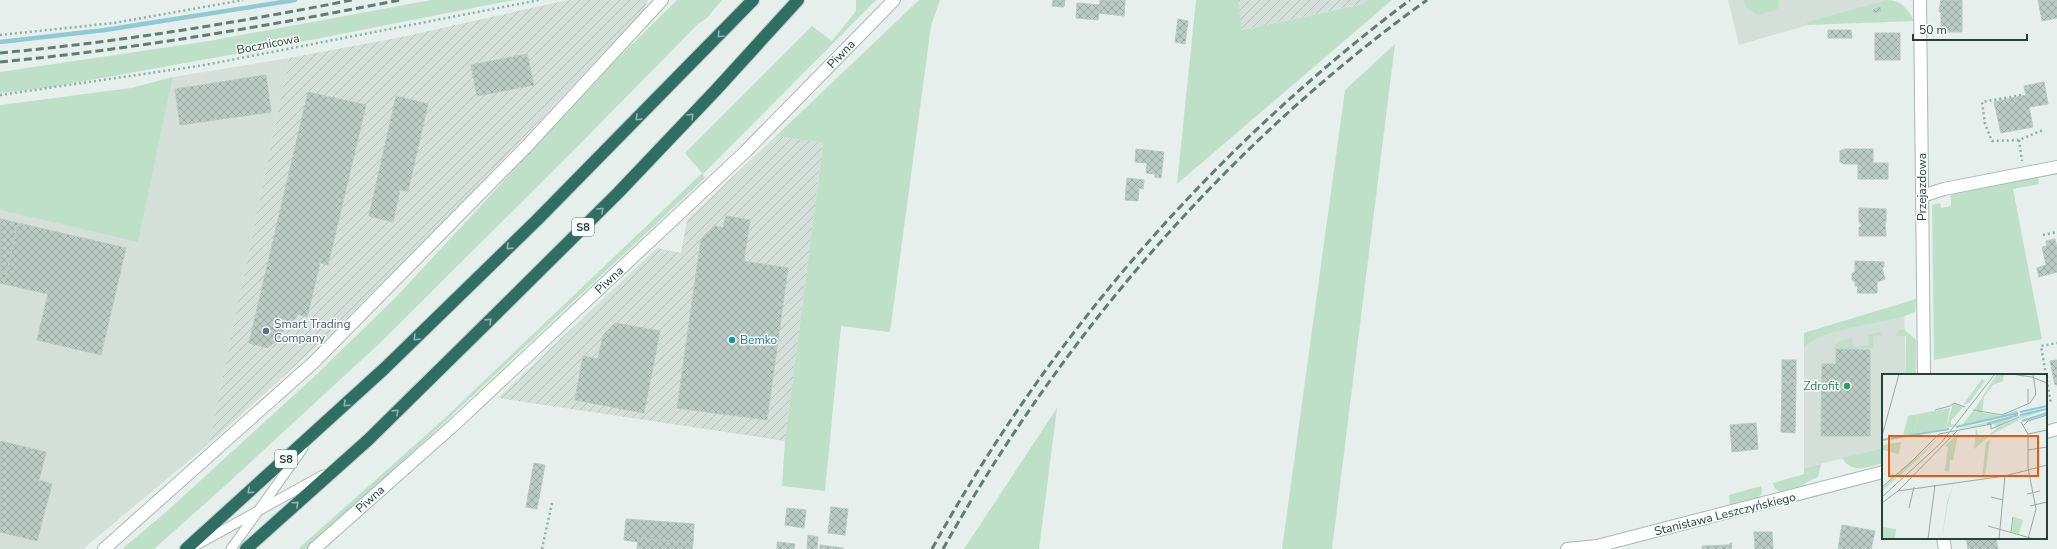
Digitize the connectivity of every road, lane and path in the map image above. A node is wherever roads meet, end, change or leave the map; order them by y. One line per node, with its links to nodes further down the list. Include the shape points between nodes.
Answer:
1 (243, 0): 8 (path, via 114,23)
2 (539, 0): 9 (path, Bocznicowa, via 205,65)
3 (662, 0): 32 (street, via 528,146 314,362)
4 (894, 0): 37 (street, Piwna, via 746,152 456,423)
5 (1920, 0): 15 (street, Przejazdowa)
6 (750, 3): 25 (highway, S8, one-way to 25, via 537,220)
7 (794, 4): 26 (highway, S8, one-way to 7, via 618,193)
8 (0, 35)
9 (0, 95)
10 (2021, 95): 12 (path, via 1982,102 1985,124 1992,141)
11 (2043, 130): 12 (path)
12 (2019, 140): 13 (path)
13 (2023, 163)
14 (2057, 167): 15 (street)
15 (1922, 196): 19 (street, Przejazdowa)
16 (2057, 232): 17 (path)
17 (2043, 235)
18 (2057, 343): 20 (path, via 2041,346)
19 (1924, 374)
20 (2046, 374)
21 (2047, 381): 22 (path)
22 (2051, 404)
23 (2057, 429): 24 (street)
24 (2047, 432)
25 (311, 436): 29 (lane); 33 (highway, S8, one-way to 33)
26 (337, 468): 29 (lane); 36 (highway, S8, one-way to 26)
27 (1882, 472): 31 (street, Stanisława Leszczyńskiego)
28 (552, 503): 38 (path)
29 (257, 512): 34 (lane); 35 (lane)
30 (1943, 539): 40 (street)
31 (1597, 548): 39 (street, Stanisława Leszczyńskiego)
32 (104, 549)
33 (186, 549)
34 (190, 549)
35 (230, 549)
36 (246, 549)
37 (314, 549)
38 (542, 549)
39 (1567, 549)
40 (1945, 549)

